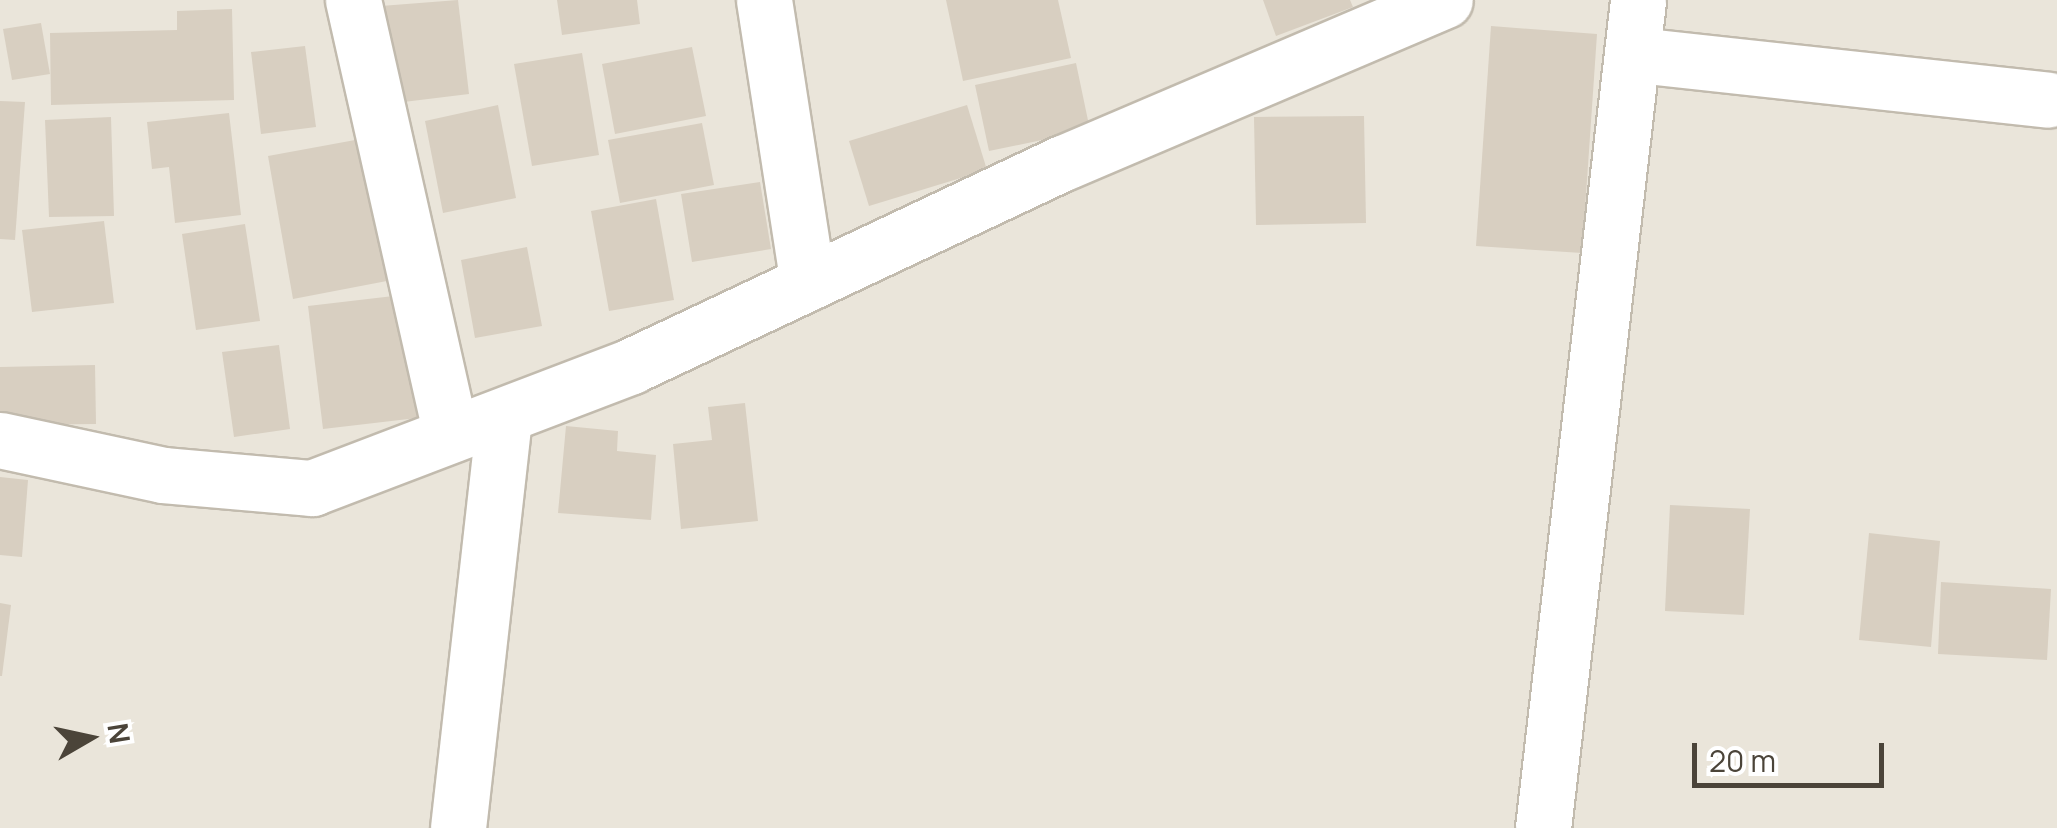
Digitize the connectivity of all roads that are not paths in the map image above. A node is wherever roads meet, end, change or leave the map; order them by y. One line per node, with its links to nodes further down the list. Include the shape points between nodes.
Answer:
1 (353, 0): 9 (street)
2 (764, 0): 7 (street)
3 (1445, 0): 7 (street)
4 (1638, 0): 5 (street)
5 (1637, 56): 6 (street); 12 (street)
6 (2048, 100)
7 (808, 283): 8 (street)
8 (504, 420): 9 (street); 11 (street)
9 (451, 434): 10 (street, via 312,488 163,475)
10 (0, 440)
11 (458, 828)
12 (1543, 828)

